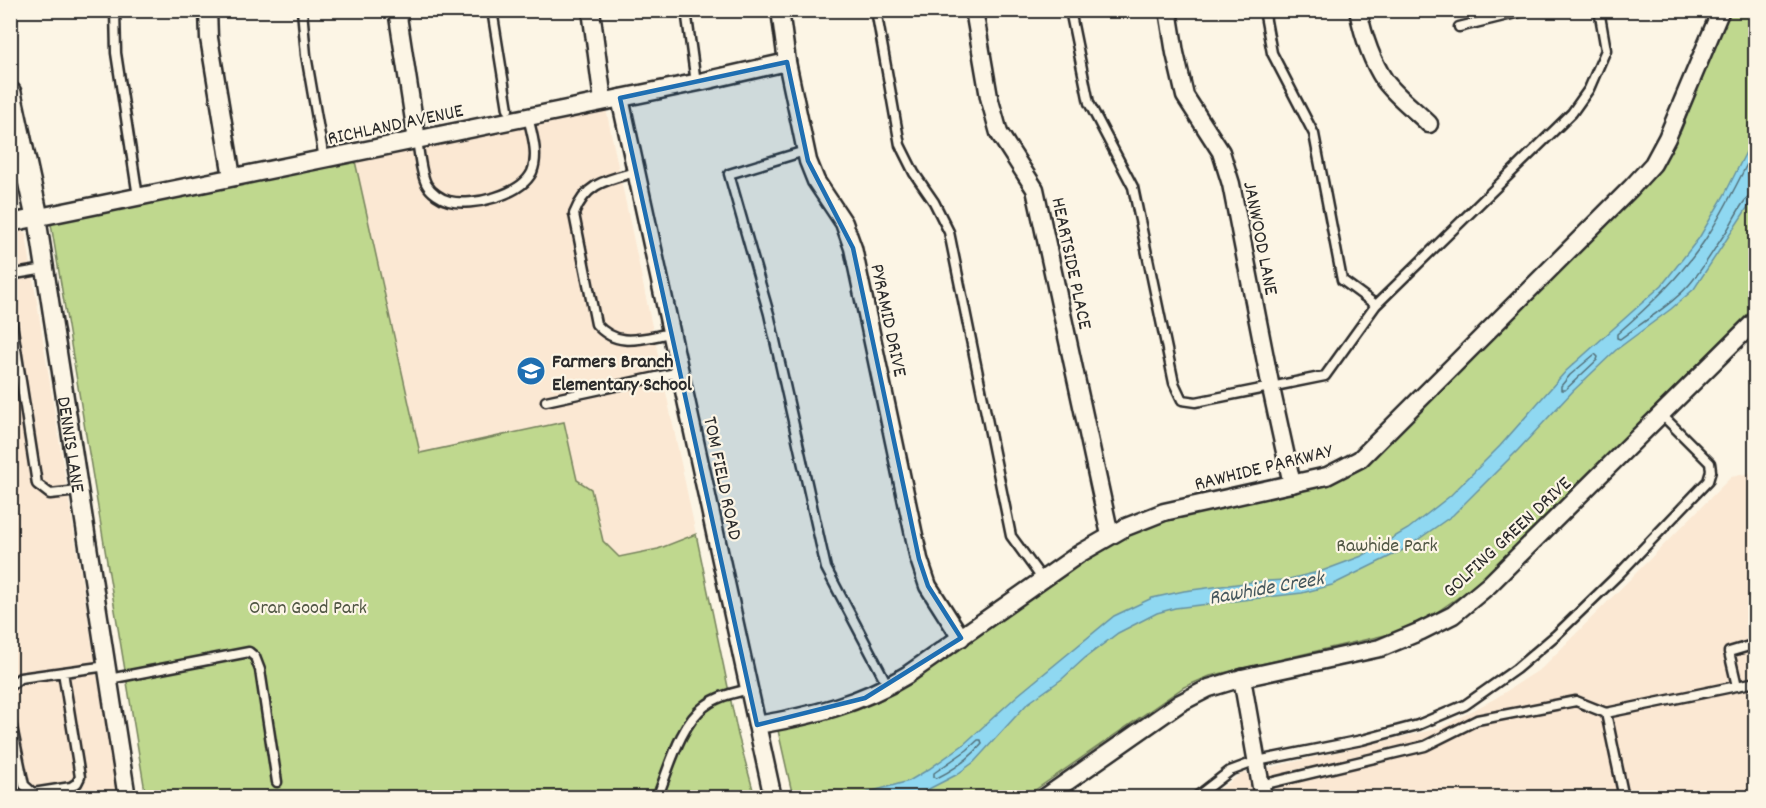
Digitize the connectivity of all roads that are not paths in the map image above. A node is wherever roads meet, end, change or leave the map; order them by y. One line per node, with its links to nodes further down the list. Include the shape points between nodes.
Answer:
1 (115, 10): 33 (lane, via 116,53)
2 (207, 10): 32 (street)
3 (302, 10): 30 (lane)
4 (397, 10): 28 (street)
5 (492, 10): 24 (lane)
6 (591, 10): 23 (street)
7 (686, 10): 20 (lane)
8 (780, 10): 19 (street, PYRAMID DRIVE)
9 (876, 10): 49 (lane, via 900,145 949,232 1011,537)
10 (974, 10): 48 (street, HEARTSIDE PLACE, via 999,133 1035,189)
11 (1070, 10): 43 (lane, via 1089,103 1133,187 1174,382 1182,400 1196,402)
12 (1168, 10): 43 (street, JANWOOD LANE, via 1185,96 1221,152 1231,184)
13 (1264, 10): 38 (lane, via 1272,53 1314,134 1342,280)
14 (1358, 10): 26 (street, via 1370,52 1386,82)
15 (1528, 10): 18 (lane)
16 (1599, 10): 38 (lane, via 1606,50 1590,89 1572,113)
17 (1721, 10): 46 (street, RAWHIDE PARKWAY, via 1653,164 1360,459 1327,476)
18 (1459, 27)
19 (787, 62): 20 (street, RICHLAND AVENUE); 29 (street, PYRAMID DRIVE)
20 (696, 83): 22 (street, RICHLAND AVENUE)
21 (10, 93): 27 (street, DENNIS LANE)
22 (620, 98): 23 (street, RICHLAND AVENUE); 31 (street, TOM FIELD ROAD)
23 (603, 101): 25 (street, RICHLAND AVENUE)
24 (508, 109)
25 (528, 117): 28 (street, RICHLAND AVENUE); 28 (lane, via 535,156 532,172 508,194 466,203 448,201 426,184)
26 (1429, 124)
27 (14, 132): 34 (street, DENNIS LANE)
28 (417, 140): 30 (street, RICHLAND AVENUE)
29 (805, 151): 50 (street, PYRAMID DRIVE, via 816,181 844,223 853,248 919,559 928,586); 59 (lane, via 729,174 769,314 826,568)
30 (324, 159): 32 (street, RICHLAND AVENUE)
31 (636, 171): 41 (street, TOM FIELD ROAD); 41 (lane, via 604,180 590,189 573,214 596,324 604,334 619,340)
32 (232, 177): 33 (street, RICHLAND AVENUE)
33 (138, 197): 34 (street, RICHLAND AVENUE)
34 (37, 217): 35 (street, RICHLAND AVENUE); 36 (street, DENNIS LANE)
35 (10, 223)
36 (45, 269): 37 (lane); 47 (street, DENNIS LANE)
37 (10, 278)
38 (1376, 305): 43 (lane, via 1325,376)
39 (10, 310): 47 (lane, via 37,484 51,494)
40 (1755, 320): 45 (street, GOLFING GREEN DRIVE)
41 (671, 333): 42 (street, TOM FIELD ROAD)
42 (680, 372): 44 (lane); 60 (street, TOM FIELD ROAD)
43 (1271, 388): 46 (street, JANWOOD LANE)
44 (546, 401)
45 (1662, 415): 54 (street, GOLFING GREEN DRIVE, via 1489,585 1453,615 1380,648); 64 (lane, via 1710,463 1708,481 1556,635 1465,705 1418,725)
46 (1292, 484): 48 (street, RAWHIDE PARKWAY, via 1164,512)
47 (79, 491): 53 (street, DENNIS LANE)
48 (1110, 535): 49 (street, RAWHIDE PARKWAY)
49 (1043, 580): 50 (street, RAWHIDE PARKWAY)
50 (961, 638): 59 (street, RAWHIDE PARKWAY)
51 (1755, 644): 58 (lane, via 1729,652)
52 (63, 672): 53 (lane); 55 (lane); 67 (lane, via 80,777 71,787)
53 (108, 673): 65 (lane, via 249,652 260,670); 69 (street, DENNIS LANE)
54 (1242, 678): 64 (street); 71 (street, GOLFING GREEN DRIVE, via 1209,688 1180,703)
55 (15, 679): 57 (lane)
56 (1755, 682): 58 (lane)
57 (10, 686)
58 (1737, 686): 61 (lane)
59 (888, 687): 63 (street, RAWHIDE PARKWAY, via 839,708)
60 (749, 689): 63 (street, TOM FIELD ROAD); 70 (lane, via 725,695 705,705 693,717)
61 (1606, 713): 66 (lane, via 1576,701 1477,720 1425,746); 73 (lane)
62 (10, 717): 67 (lane, via 24,785)
63 (757, 725): 68 (street, TOM FIELD ROAD)
64 (1257, 761): 66 (street); 72 (lane, via 1230,771)
65 (277, 782)
66 (1262, 791)
67 (34, 795)
68 (772, 795)
69 (127, 798)
70 (657, 798)
71 (1044, 798)
72 (1196, 798)
73 (1624, 798)

